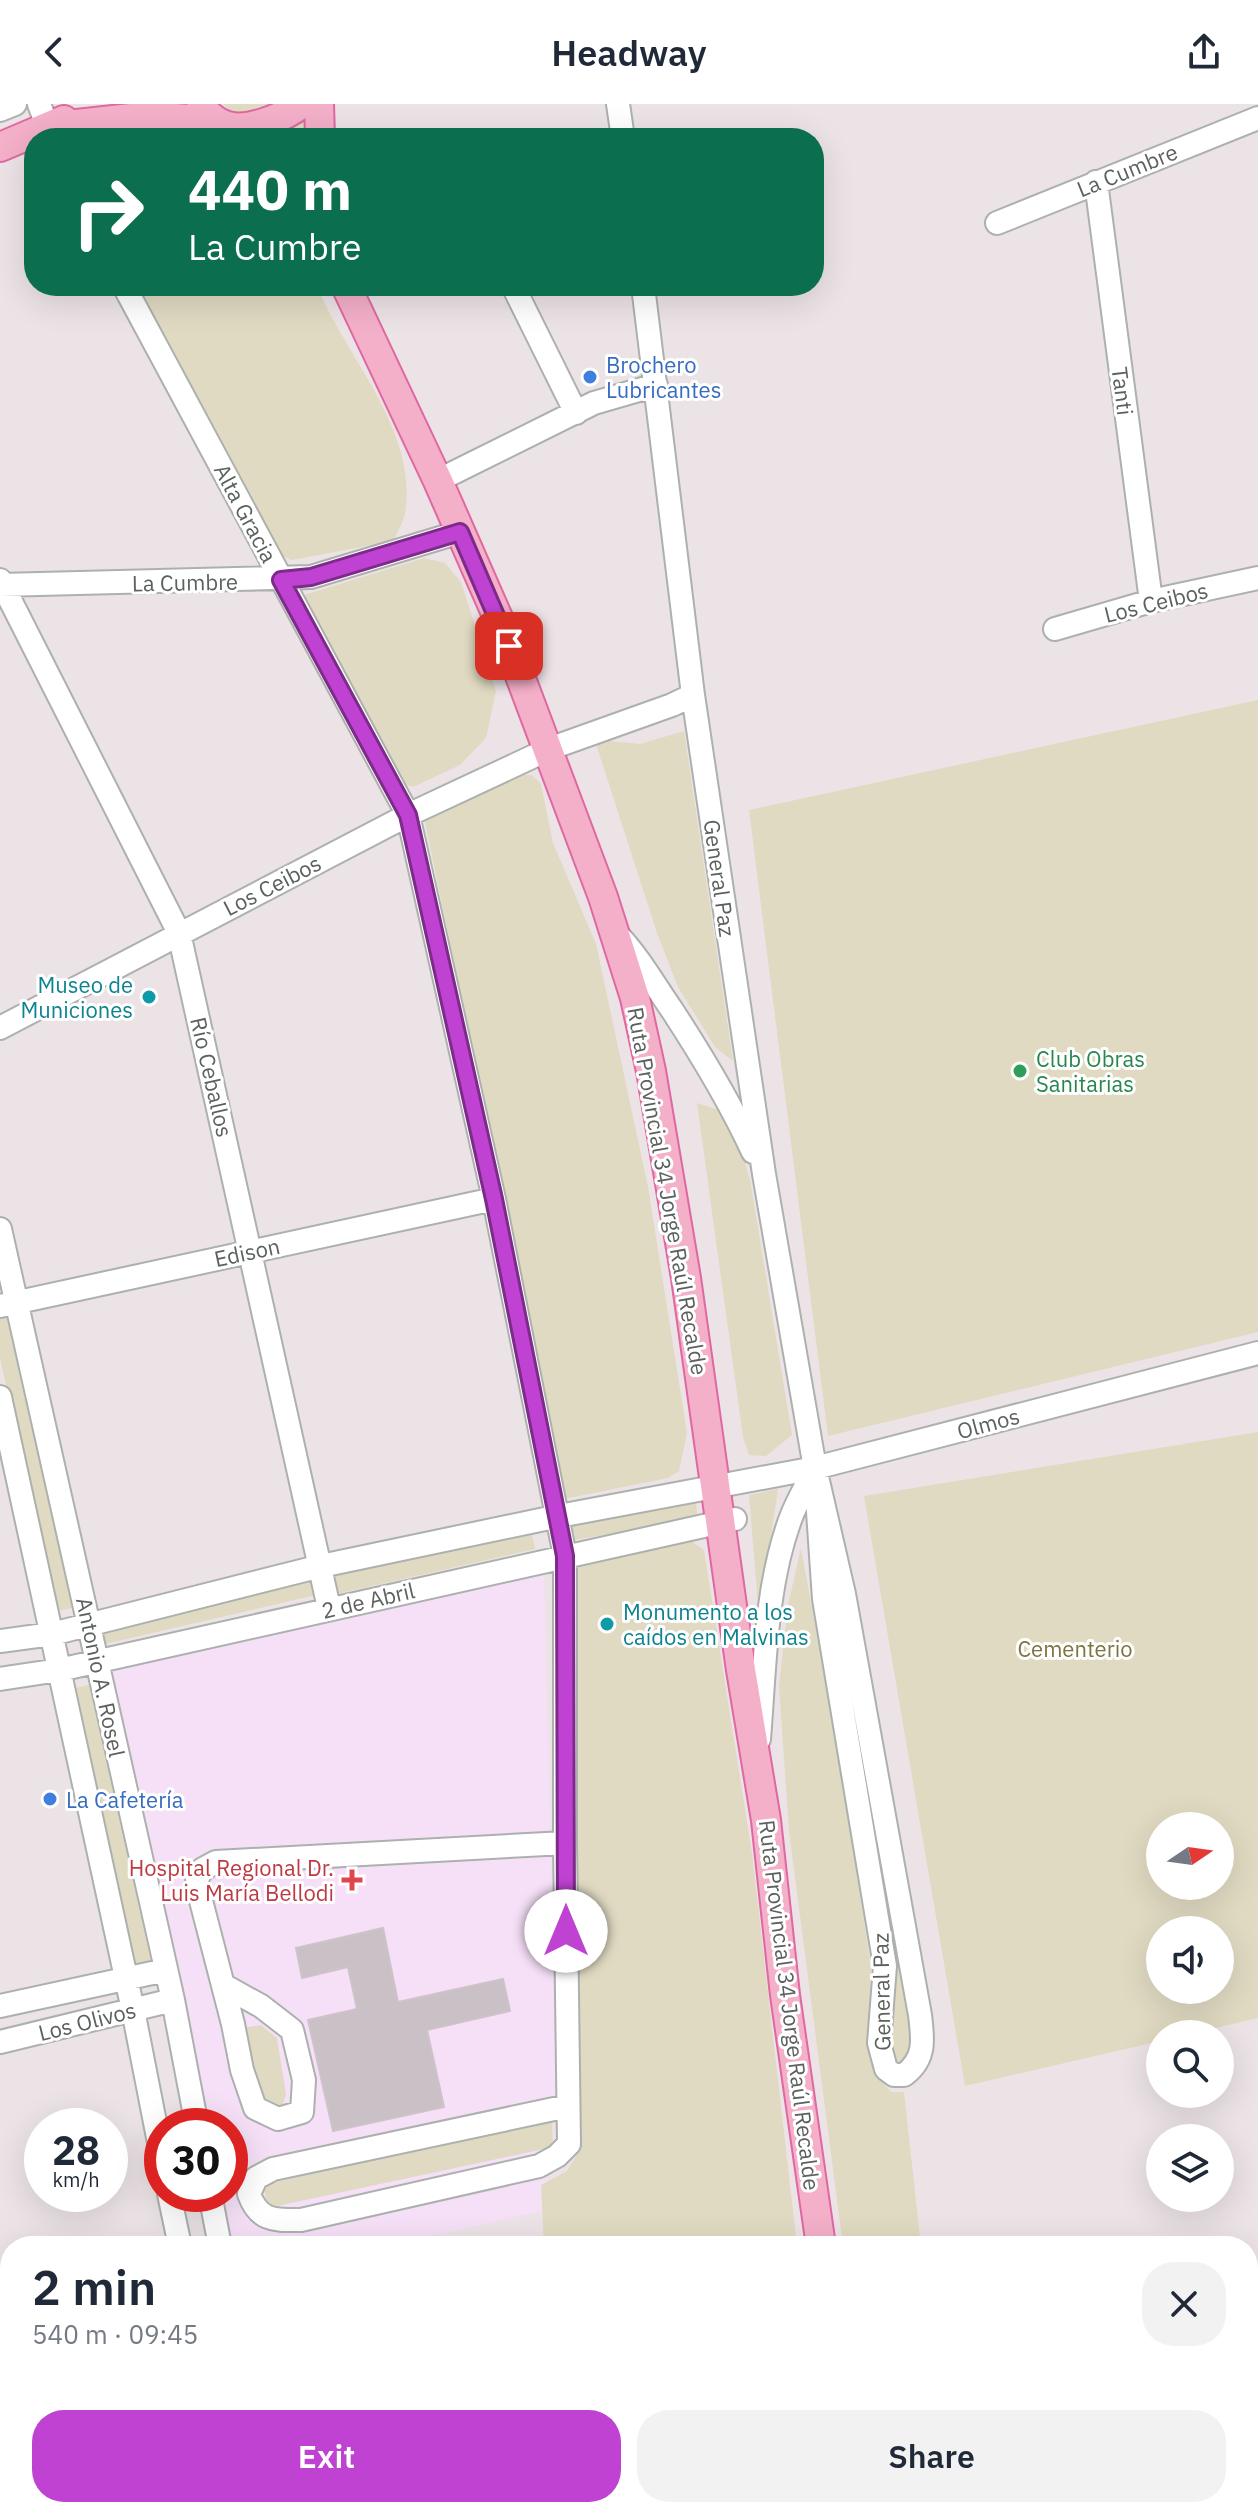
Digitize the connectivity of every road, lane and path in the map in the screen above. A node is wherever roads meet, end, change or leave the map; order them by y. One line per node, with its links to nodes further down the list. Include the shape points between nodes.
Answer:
1 (15, 104): 6 (street)
2 (97, 104): 8 (main road)
3 (301, 104): 9 (main road, via 268,122)
4 (319, 104): 10 (main road)
5 (618, 104): 11 (street)
6 (0, 110)
7 (1258, 118): 14 (street, La Cumbre)
8 (47, 123): 9 (main road, via 149,116)
9 (222, 123)
10 (320, 128)
11 (622, 128)
12 (24, 135): 13 (main road)
13 (0, 147)
14 (1096, 182): 15 (street, La Cumbre); 28 (street, Tanti)
15 (997, 223)
16 (129, 296): 26 (street, Alta Gracia)
17 (351, 296): 24 (main road, Ruta Provincial 34 Jorge Raúl Recalde)
18 (366, 296): 23 (main road, Ruta Provincial 34 Jorge Raúl Recalde)
19 (518, 296): 22 (street)
20 (644, 296): 21 (street, General Paz)
21 (656, 385): 22 (street); 30 (street, General Paz)
22 (576, 413): 23 (street)
23 (449, 475): 31 (main road, Ruta Provincial 34 Jorge Raúl Recalde, via 513,616)
24 (460, 532): 26 (street, La Cumbre, via 311,577); 31 (main road, Ruta Provincial 34 Jorge Raúl Recalde)
25 (1258, 578): 28 (street, Los Ceibos)
26 (281, 580): 27 (street, La Cumbre); 32 (street, Alta Gracia)
27 (1, 583): 33 (street, Río Ceballos)
28 (1151, 601): 29 (street, Los Ceibos)
29 (1055, 629)
30 (693, 695): 31 (street, Los Ceibos); 36 (street, General Paz)
31 (554, 747): 32 (street, Los Ceibos); 34 (main road, Ruta Provincial 34 Jorge Raúl Recalde)
32 (408, 815): 33 (street, Los Ceibos); 37 (street, Alta Gracia)
33 (179, 933): 35 (street, Los Ceibos); 39 (street, Río Ceballos)
34 (623, 940): 36 (street, via 732,1106); 44 (main road, Ruta Provincial 34 Jorge Raúl Recalde, via 664,1069)
35 (0, 1028)
36 (764, 1174): 43 (street, General Paz)
37 (494, 1199): 39 (street, Edison); 45 (street, Alta Gracia)
38 (0, 1229): 40 (street, Antonio A. Rosel)
39 (250, 1251): 40 (street, Edison); 48 (street, Río Ceballos)
40 (8, 1304): 50 (street, Antonio A. Rosel)
41 (1258, 1353): 43 (street, Olmos)
42 (0, 1397): 51 (street, Antonio A. Rosel)
43 (815, 1468): 43 (street, General Paz, via 824,1599 885,1966 879,2043 886,2069 904,2075 920,2059 920,2015 844,1594); 44 (street, Olmos); 56 (street, via 780,1554)
44 (723, 1486): 45 (street, 2 de Abril); 46 (main road, Ruta Provincial 34 Jorge Raúl Recalde)
45 (559, 1516): 47 (street, Alta Gracia); 48 (street, 2 de Abril)
46 (728, 1520): 47 (street, 2 de Abril); 56 (main road, Ruta Provincial 34 Jorge Raúl Recalde, via 752,1669)
47 (565, 1556): 49 (street, 2 de Abril); 57 (street, Alta Gracia)
48 (321, 1566): 49 (street, Río Ceballos); 50 (street, 2 de Abril)
49 (329, 1608): 53 (street, 2 de Abril)
50 (90, 1625): 51 (street, 2 de Abril); 53 (street, Antonio A. Rosel)
51 (52, 1634): 52 (street, 2 de Abril); 54 (street, Antonio A. Rosel)
52 (0, 1641)
53 (96, 1660): 54 (street, 2 de Abril); 58 (street, Antonio A. Rosel)
54 (59, 1670): 55 (street, 2 de Abril); 59 (street, Antonio A. Rosel)
55 (0, 1679)
56 (757, 1765): 72 (main road, Ruta Provincial 34 Jorge Raúl Recalde)
57 (565, 1843): 60 (street, via 216,1862 197,1878); 65 (street, Alta Gracia)
58 (166, 1970): 59 (street, Los Olivos); 61 (street, Antonio A. Rosel)
59 (125, 1979): 62 (street, Los Olivos); 63 (street, Antonio A. Rosel)
60 (223, 1985): 60 (street, via 255,2108 278,2119 302,2112 304,2080 292,2030)
61 (173, 2000): 63 (street, Los Olivos); 67 (street, Antonio A. Rosel)
62 (0, 2006)
63 (133, 2010): 64 (street, Los Olivos); 66 (street, Antonio A. Rosel)
64 (0, 2042)
65 (568, 2106): 65 (street, Alta Gracia, via 273,2169 256,2178 249,2194 254,2208 271,2220 301,2220 539,2166 569,2144)
66 (152, 2108)
67 (194, 2108)
68 (173, 2212): 70 (street)
69 (213, 2212): 71 (street)
70 (178, 2236)
71 (218, 2236)
72 (820, 2236)

